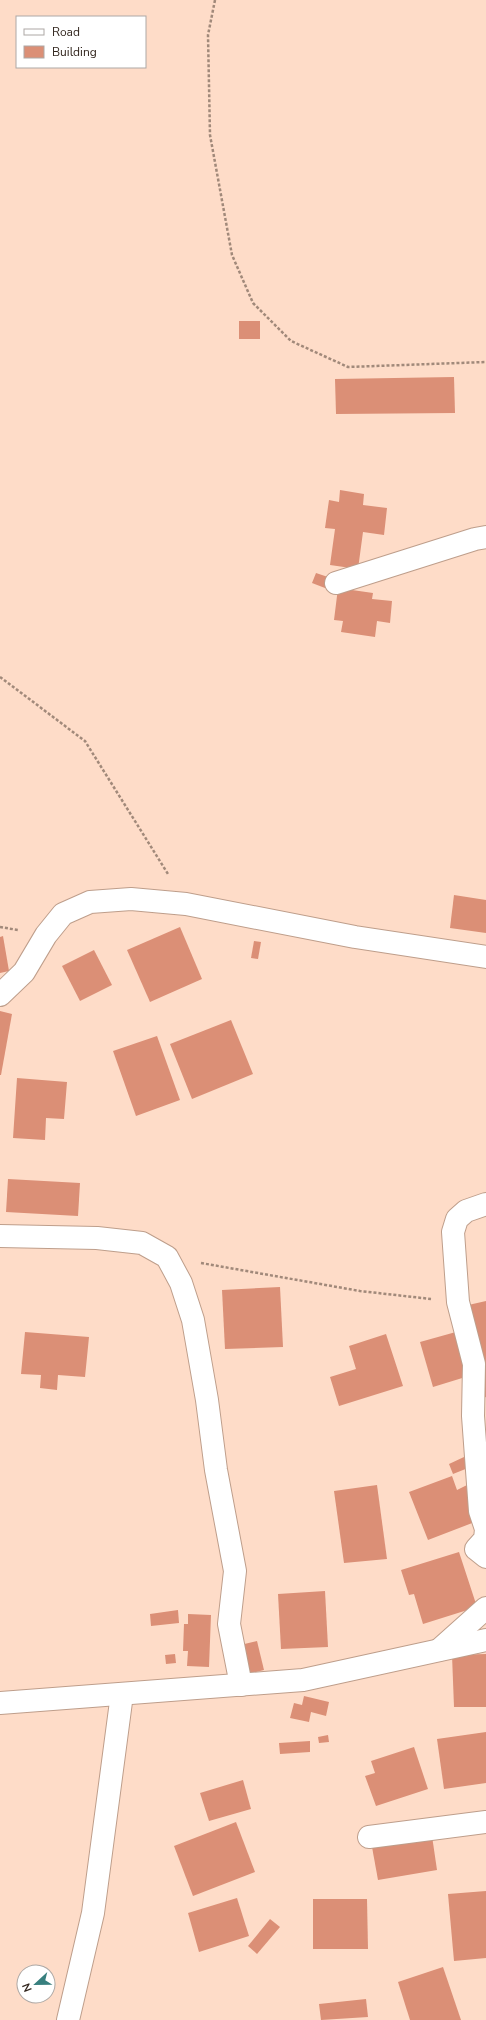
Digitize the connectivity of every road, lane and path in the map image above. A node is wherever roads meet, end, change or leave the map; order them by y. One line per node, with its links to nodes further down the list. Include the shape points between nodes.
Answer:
1 (215, 0): 2 (path, via 208,35 210,135 232,255 253,303 291,341 348,367)
2 (486, 362)
3 (486, 537): 4 (street, via 475,538)
4 (336, 583)
5 (0, 677): 6 (path, via 86,741)
6 (186, 904): 7 (street, via 355,937); 8 (street, via 131,899 90,902 63,914 46,935 24,972)
7 (486, 957)
8 (0, 995)
9 (486, 1204): 12 (street, via 466,1211 457,1219 453,1232)
10 (0, 1236): 11 (street, via 97,1238 142,1243)
11 (167, 1257): 12 (path, via 360,1291); 17 (street, via 182,1283 193,1320 208,1400 216,1470 235,1571 229,1624)
12 (458, 1302): 13 (street, via 474,1364 473,1416 480,1511 486,1529 486,1539 476,1550)
13 (486, 1557)
14 (486, 1608): 16 (street)
15 (486, 1640): 16 (street)
16 (438, 1651): 17 (street, via 303,1680)
17 (241, 1684): 18 (street)
18 (122, 1694): 19 (street); 22 (street, via 93,1913)
19 (0, 1703)
20 (486, 1822): 21 (street)
21 (368, 1836)
22 (68, 2020)

